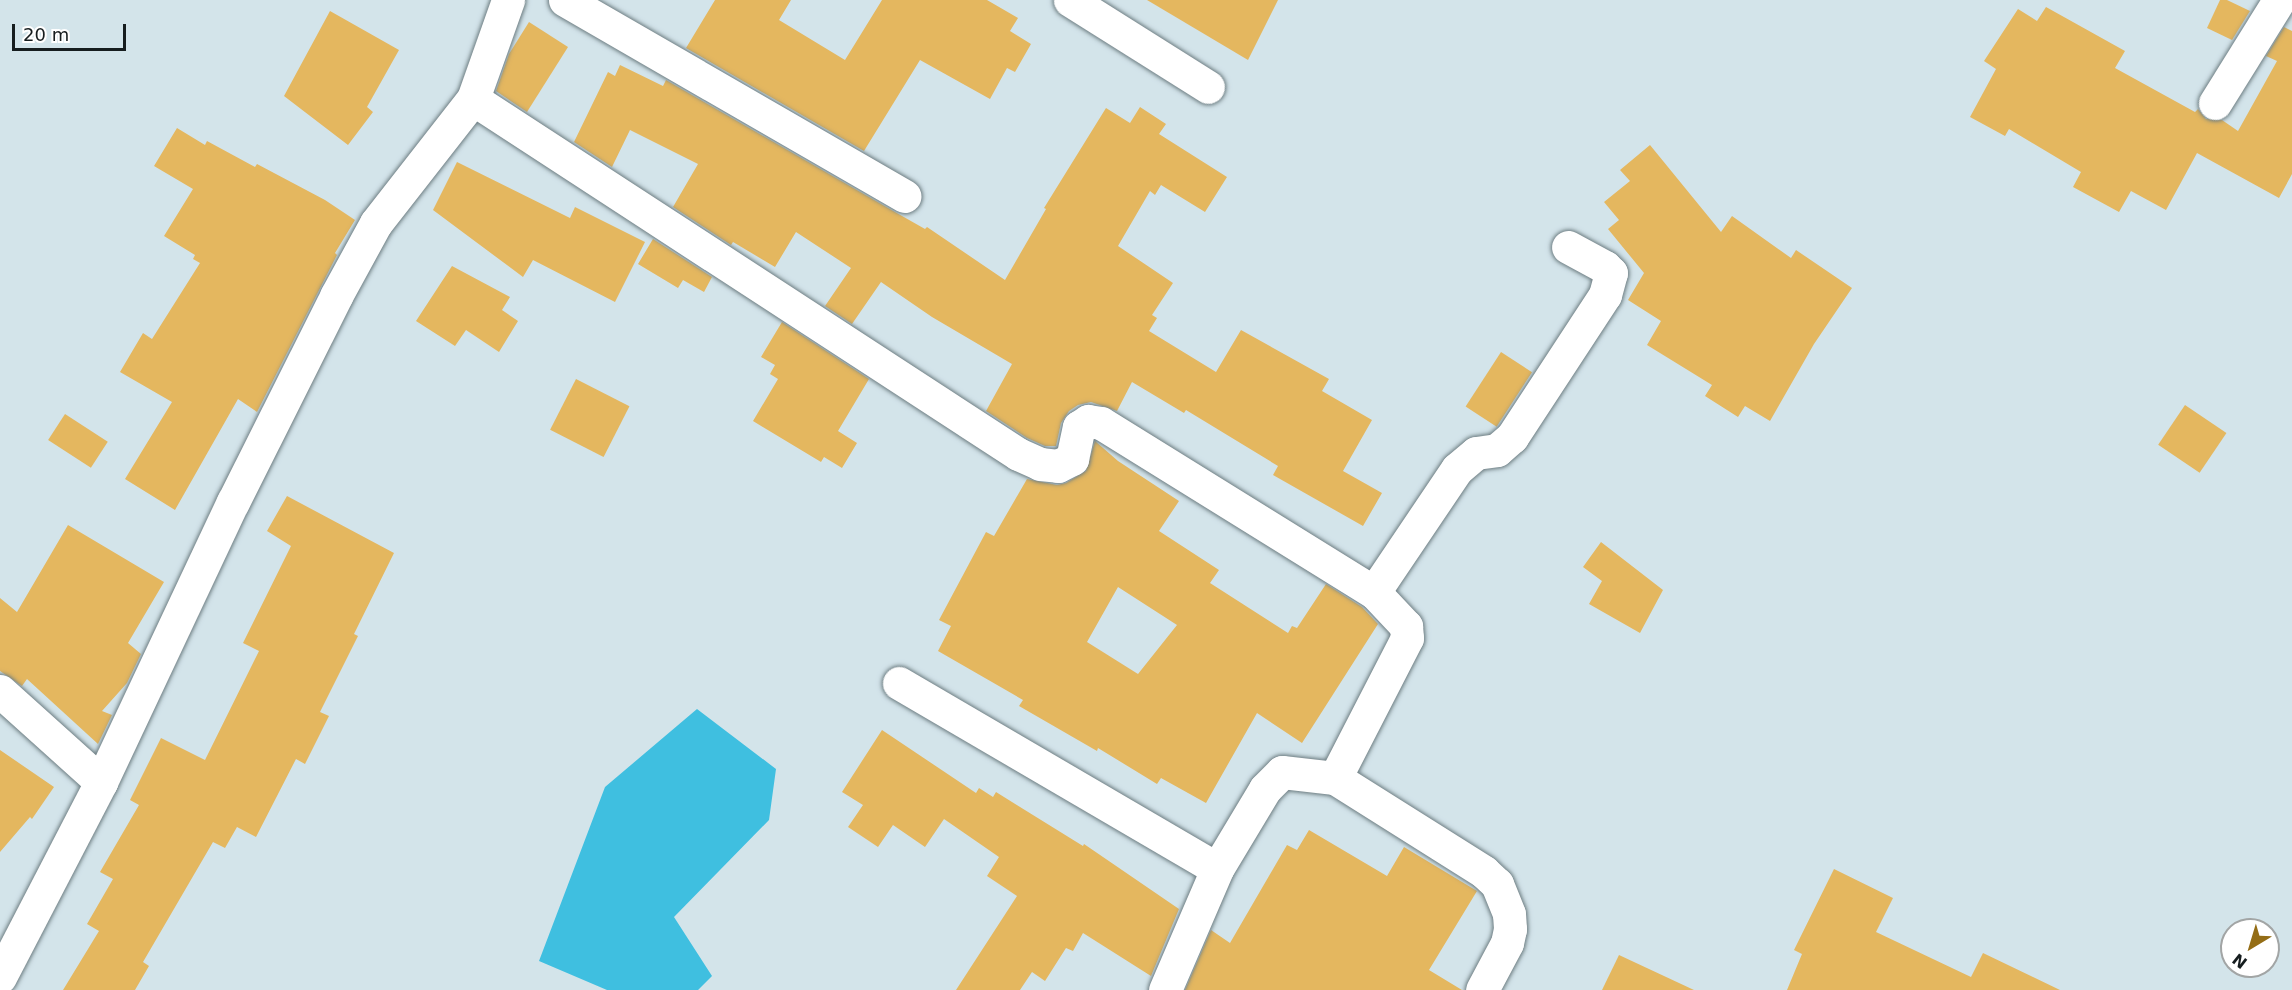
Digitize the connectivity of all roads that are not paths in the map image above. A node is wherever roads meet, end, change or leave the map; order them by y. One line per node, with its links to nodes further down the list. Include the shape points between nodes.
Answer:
1 (508, 0): 6 (street)
2 (565, 0): 8 (street)
3 (1071, 0): 5 (street)
4 (2279, 0): 7 (street)
5 (1208, 87)
6 (473, 99): 10 (street, via 1018,454 1040,464 1058,466 1072,459 1079,427 1088,421 1101,423); 14 (street, via 376,223 233,502)
7 (2215, 103)
8 (904, 196)
9 (1568, 247): 10 (street, via 1611,273 1605,295 1505,446 1476,453 1456,469)
10 (1374, 592): 13 (street, via 1406,626 1407,638)
11 (899, 682): 15 (street)
12 (0, 692): 14 (street)
13 (1335, 778): 15 (street, via 1282,772 1265,789); 18 (street, via 1497,884 1509,914 1510,929 1507,943)
14 (101, 782): 16 (street)
15 (1217, 869): 17 (street)
16 (0, 977)
17 (1165, 990)
18 (1482, 990)

